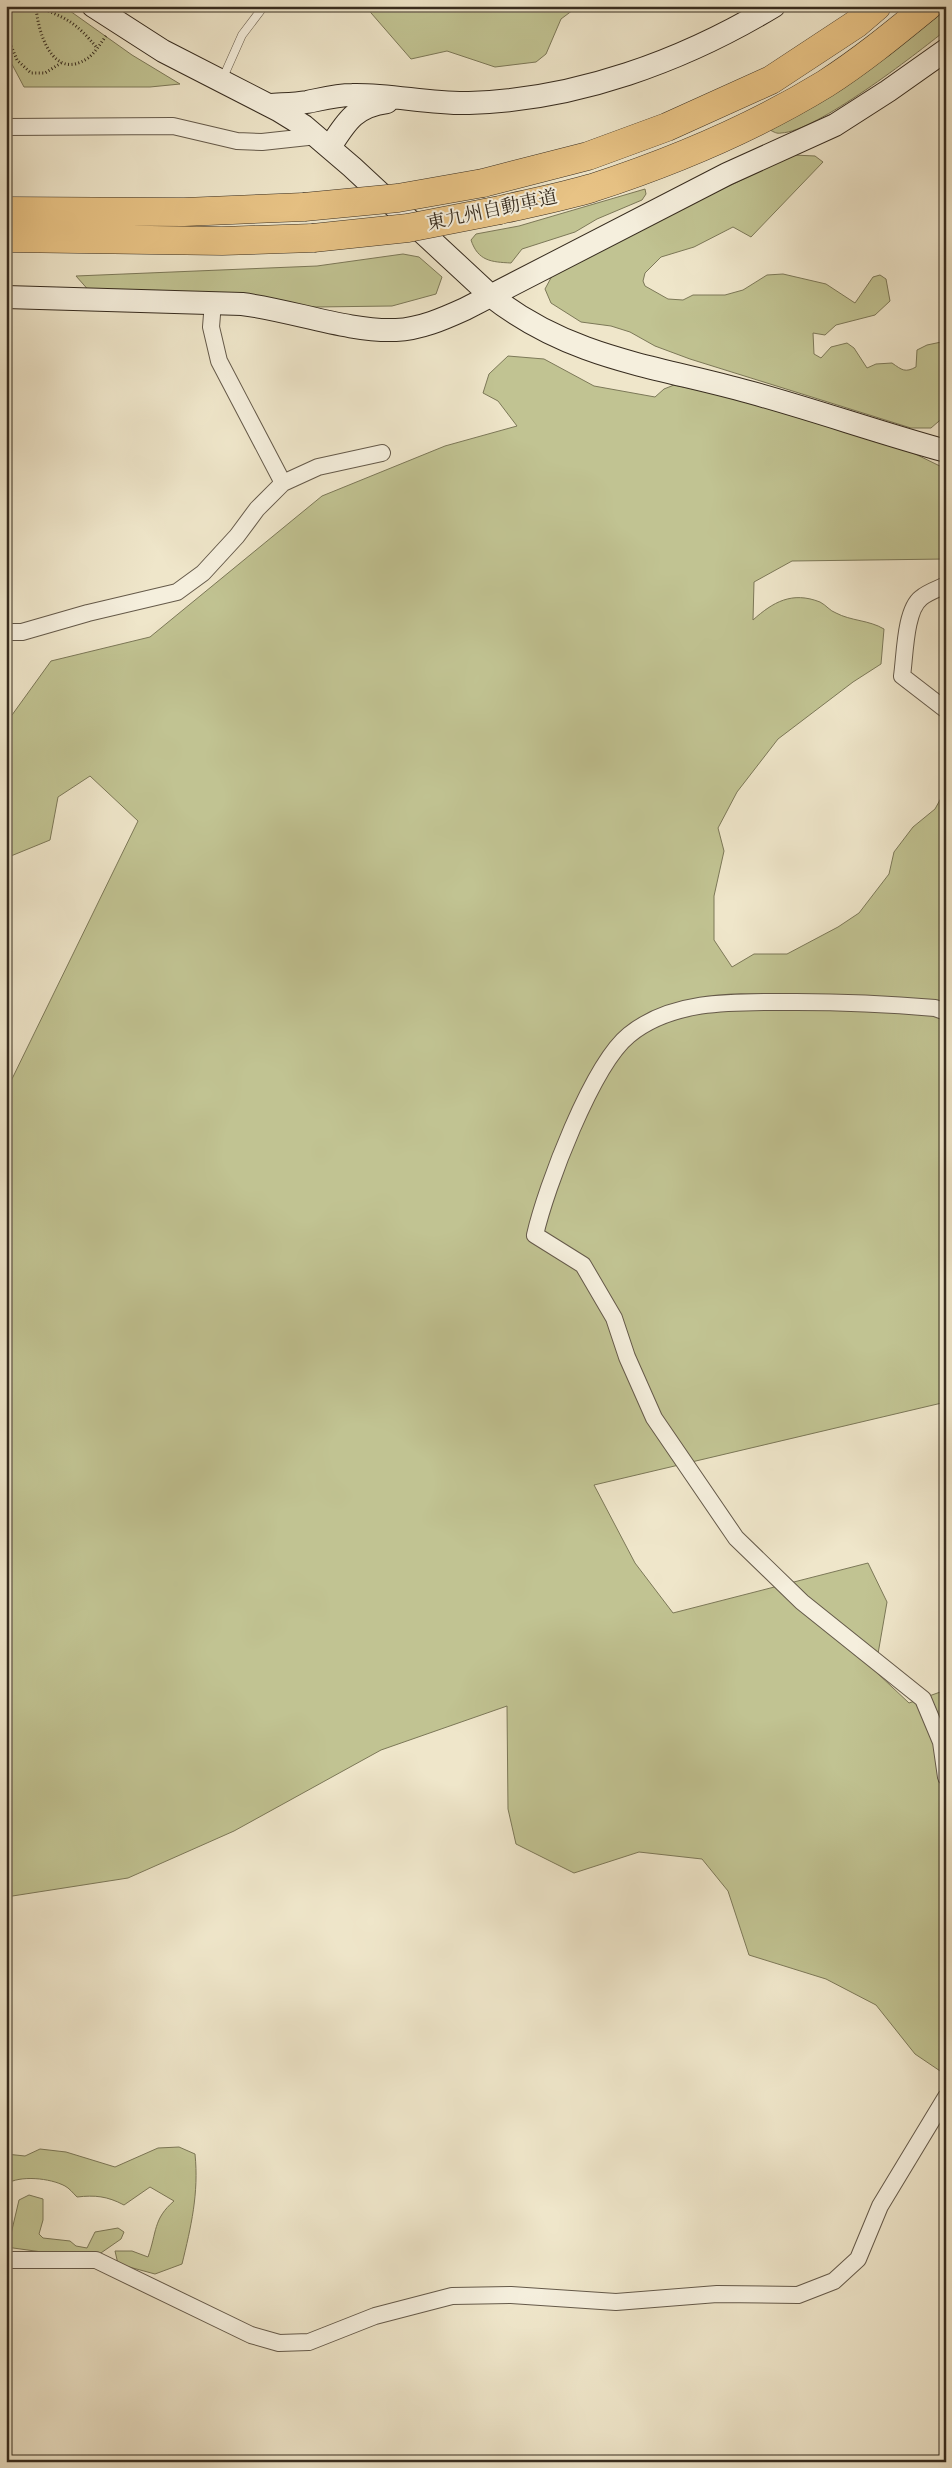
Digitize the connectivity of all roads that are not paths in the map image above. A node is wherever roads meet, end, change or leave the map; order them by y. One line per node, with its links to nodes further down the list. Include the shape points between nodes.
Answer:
1 (93, 6): 7 (street, via 150,44)
2 (264, 6): 7 (lane, via 242,35)
3 (774, 6): 8 (street, via 693,48 599,82 529,98 471,103)
4 (877, 6): 12 (highway, 東九州自動車道, bridge, via 856,24 771,80 675,123 588,156 483,182 398,198 304,207 184,212)
5 (928, 6): 13 (highway, 東九州自動車道, bridge, via 825,83 684,154 591,188 408,228 313,238 222,241)
6 (946, 50): 14 (street, via 835,125 727,174)
7 (221, 82): 9 (street)
8 (408, 100): 9 (street, via 350,95); 11 (street, via 376,103 359,110)
9 (269, 105): 11 (street)
10 (6, 127): 11 (street, via 173,126 237,141)
11 (323, 142): 14 (street)
12 (6, 211)
13 (6, 238)
14 (491, 296): 16 (street, via 441,320 398,330 360,327 271,308); 17 (street, via 539,327 604,355 763,396)
15 (6, 297): 16 (street)
16 (213, 302): 19 (street, via 211,327 219,361)
17 (946, 451)
18 (382, 453): 19 (street, via 318,467)
19 (283, 483): 21 (street, via 203,573 177,592 22,632)
20 (946, 585): 22 (street, via 915,604 910,616 902,676)
21 (6, 632)
22 (946, 710)
23 (946, 1012): 24 (street, via 935,1008 866,1002 735,1002 686,1009 657,1018 630,1034 614,1049 587,1098 541,1207 535,1235 583,1265 614,1318 654,1418 736,1538 802,1602 923,1699 940,1742)
24 (946, 1777)
25 (946, 2096): 26 (street, via 880,2206 858,2259 834,2281 798,2295 717,2294 616,2302 511,2295 452,2296 375,2316 310,2342 279,2343 251,2335 96,2260)
26 (6, 2260)

